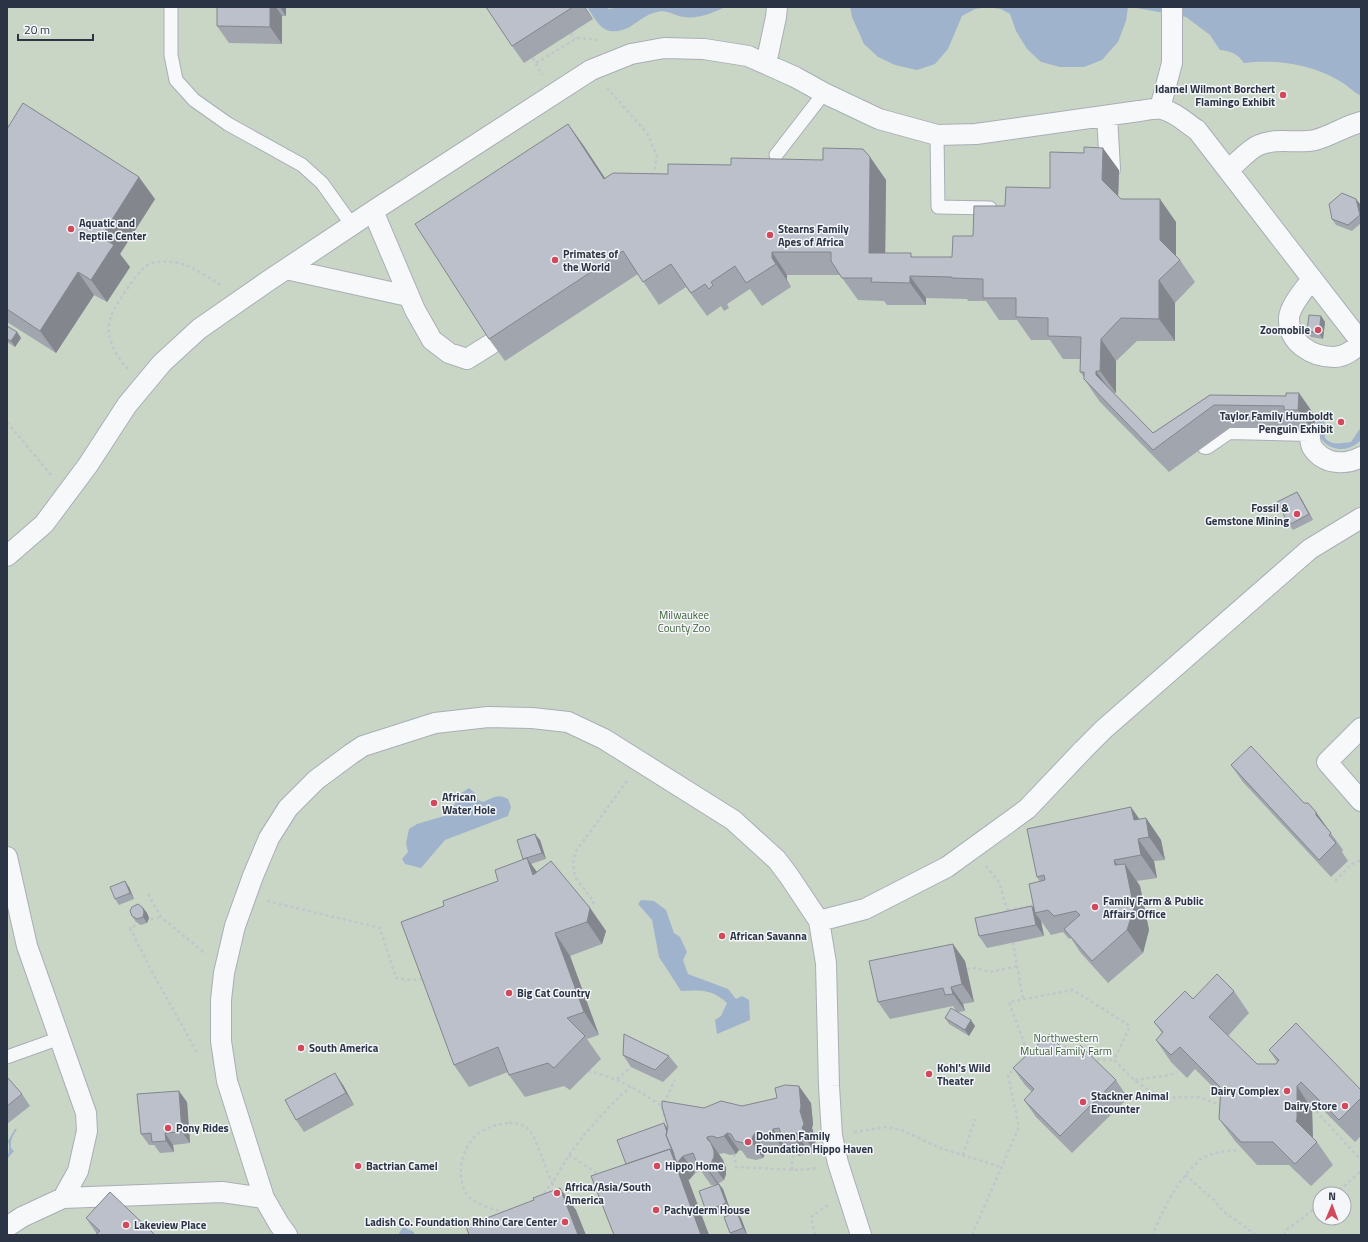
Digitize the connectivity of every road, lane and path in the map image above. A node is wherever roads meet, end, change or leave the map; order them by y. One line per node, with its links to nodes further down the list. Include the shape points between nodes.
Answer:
1 (171, 7): 23 (lane, via 171,55 176,80 194,100 228,124 302,165 322,183)
2 (777, 7): 10 (street)
3 (1163, 7): 5 (street, via 1163,25)
4 (1181, 7): 5 (street, via 1182,25)
5 (1172, 16): 13 (street, via 1172,63)
6 (571, 33): 7 (path)
7 (575, 39): 8 (path); 9 (path)
8 (590, 40)
9 (536, 63)
10 (766, 64): 11 (street, via 748,56 704,49 664,48 631,54); 12 (street)
11 (591, 70): 20 (path, via 647,134 657,156); 22 (street)
12 (824, 93): 16 (street, via 879,120); 17 (lane)
13 (1160, 108): 14 (street); 19 (street, via 1197,130)
14 (1106, 116): 16 (street, via 976,134); 18 (street)
15 (1361, 122): 19 (street, via 1315,140 1259,145)
16 (937, 135): 21 (lane, via 938,207)
17 (776, 155)
18 (1110, 169)
19 (1228, 170): 25 (street)
20 (651, 182)
21 (1006, 208)
22 (373, 211): 23 (street); 26 (street)
23 (352, 225): 24 (street)
24 (286, 269): 26 (street); 27 (street)
25 (1312, 279): 28 (street); 28 (street, via 1297,298 1289,317 1291,333 1301,347 1317,354 1335,357 1350,352)
26 (408, 296): 29 (street, via 432,340 448,353 467,359)
27 (243, 299): 30 (street, via 199,329 162,363); 30 (path, via 192,267 180,263 156,262 146,266 136,276 112,314 109,330 118,357)
28 (1361, 343)
29 (491, 344)
30 (143, 386): 34 (street, via 127,405)
31 (7, 422): 34 (path)
32 (1192, 454): 33 (street, via 1228,429 1309,431 1312,446 1326,460 1337,463)
33 (1361, 457)
34 (67, 494): 36 (street, via 44,524)
35 (1361, 518): 40 (street, via 1310,549 1104,729 1026,808)
36 (7, 556)
37 (1361, 728): 39 (street, via 1327,762)
38 (641, 762): 45 (street, via 604,739 568,722 532,718 488,717 435,723 363,746 325,772 288,808 269,838); 47 (path, via 576,850 573,863 576,877 594,902); 51 (street, via 733,820 777,860)
39 (1361, 801)
40 (974, 848): 48 (path, via 999,882); 51 (street, via 947,867 865,909)
41 (7, 857): 58 (street, via 27,946)
42 (1361, 860): 43 (path, via 1352,864)
43 (1335, 881)
44 (148, 894): 49 (path)
45 (246, 895): 55 (street); 56 (path, via 380,928 396,978)
46 (1038, 905): 48 (path)
47 (587, 907)
48 (1008, 910): 50 (path)
49 (161, 917): 55 (path); 63 (path, via 130,928)
50 (1009, 917)
51 (819, 921): 81 (street, via 826,962)
52 (1013, 942): 53 (path)
53 (1018, 966): 54 (path, via 990,972 976,968); 57 (path)
54 (967, 969)
55 (224, 970): 98 (street, via 220,1016 224,1066)
56 (426, 978)
57 (1023, 1000): 62 (path, via 1009,1002); 66 (path, via 1073,990 1130,1026)
58 (60, 1038): 61 (lane); 97 (street, via 86,1113 87,1131 78,1171)
59 (1051, 1043): 65 (path, via 1056,1040)
60 (1035, 1054): 62 (path)
61 (7, 1057)
62 (1030, 1057): 67 (path)
63 (200, 1058)
64 (1086, 1059): 66 (path)
65 (1081, 1060)
66 (1114, 1060): 74 (path)
67 (1024, 1061)
68 (1019, 1066): 89 (path, via 1008,1075 1019,1127)
69 (631, 1067): 72 (path)
70 (588, 1072): 72 (path)
71 (1177, 1072): 74 (path)
72 (617, 1079): 75 (path)
73 (676, 1080): 76 (path)
74 (1134, 1080): 77 (path, via 1161,1098 1198,1097)
75 (631, 1086): 76 (path); 85 (path, via 591,1126)
76 (662, 1106): 80 (path)
77 (1225, 1107)
78 (1316, 1111): 87 (path)
79 (975, 1119): 86 (path)
80 (667, 1133)
81 (832, 1136): 86 (path, via 894,1128); 88 (street)
82 (1240, 1150): 92 (path, via 1217,1152 1200,1160)
83 (794, 1153): 90 (path)
84 (734, 1154): 90 (path, via 736,1167)
85 (569, 1155): 93 (path); 94 (path)
86 (963, 1156): 89 (path)
87 (1361, 1160)
88 (838, 1162): 90 (path, via 806,1170); 99 (street)
89 (1001, 1168): 105 (path)
90 (792, 1170)
91 (1361, 1171): 95 (path)
92 (1185, 1174): 106 (path); 107 (path, via 1224,1212)
93 (602, 1176)
94 (552, 1183): 94 (path, via 531,1131 522,1124 500,1124 481,1131 470,1144 461,1166 462,1183 468,1196 479,1204 504,1212 516,1212 528,1206); 96 (path)
95 (1343, 1186)
96 (556, 1193)
97 (63, 1198): 98 (street, via 222,1192); 101 (street)
98 (264, 1198): 102 (street)
99 (849, 1198): 103 (path, via 832,1203 811,1217); 104 (street)
100 (1312, 1211): 108 (path, via 1286,1230)
101 (7, 1227)
102 (287, 1235)
103 (815, 1235)
104 (862, 1235)
105 (972, 1235)
106 (1151, 1235)
107 (1256, 1235)
108 (1284, 1235)

